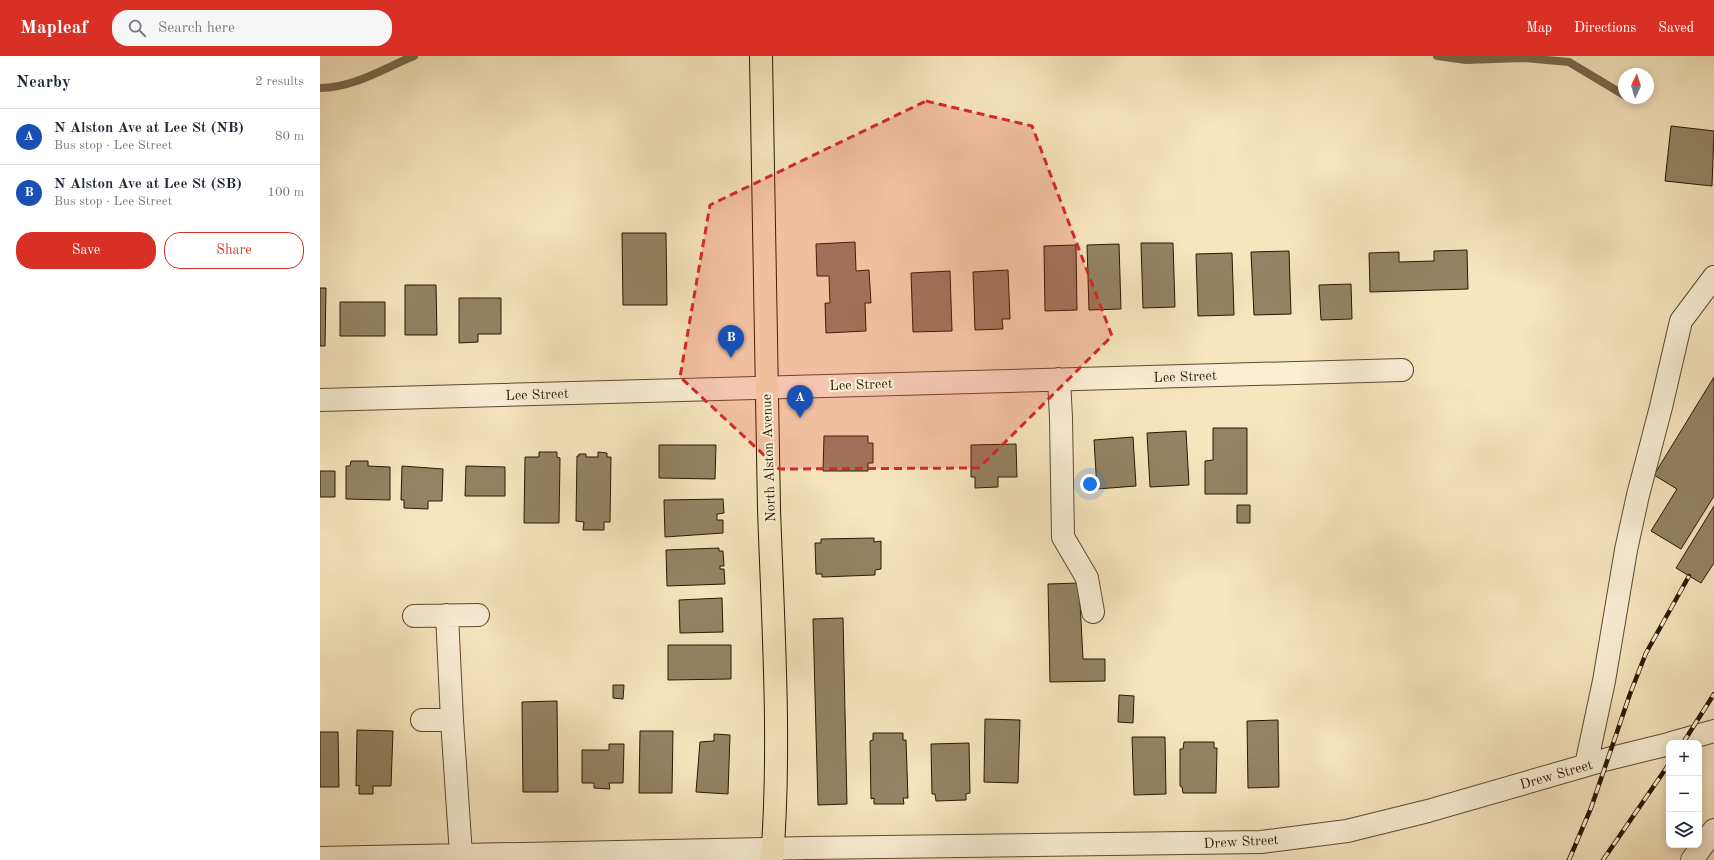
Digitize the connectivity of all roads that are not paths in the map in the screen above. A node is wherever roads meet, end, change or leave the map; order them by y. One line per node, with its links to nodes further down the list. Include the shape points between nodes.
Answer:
1 (761, 56): 5 (main road, North Alston Avenue)
2 (1714, 277): 16 (street, via 1681,321 1636,502)
3 (1402, 370): 4 (street, Lee Street)
4 (1059, 379): 5 (street, Lee Street); 7 (street, via 1063,538 1087,578)
5 (766, 387): 6 (street, Lee Street); 19 (main road, North Alston Avenue, via 775,703 776,799)
6 (320, 400)
7 (1093, 612)
8 (447, 615): 9 (street); 10 (street); 12 (street)
9 (478, 615)
10 (414, 616)
11 (422, 720): 12 (street)
12 (452, 720): 20 (street)
13 (1714, 731): 14 (street, Drew Street)
14 (1681, 740)
15 (1666, 744): 16 (street, Drew Street)
16 (1586, 765): 18 (street, Drew Street, via 1428,811 1347,831 1261,842)
17 (1714, 830): 23 (street)
18 (1108, 852): 19 (street, Drew Street)
19 (773, 854): 20 (street, Drew Street)
20 (461, 855): 22 (street, Drew Street)
21 (320, 858): 22 (street, Drew Street)
22 (427, 858)
23 (1692, 860)

